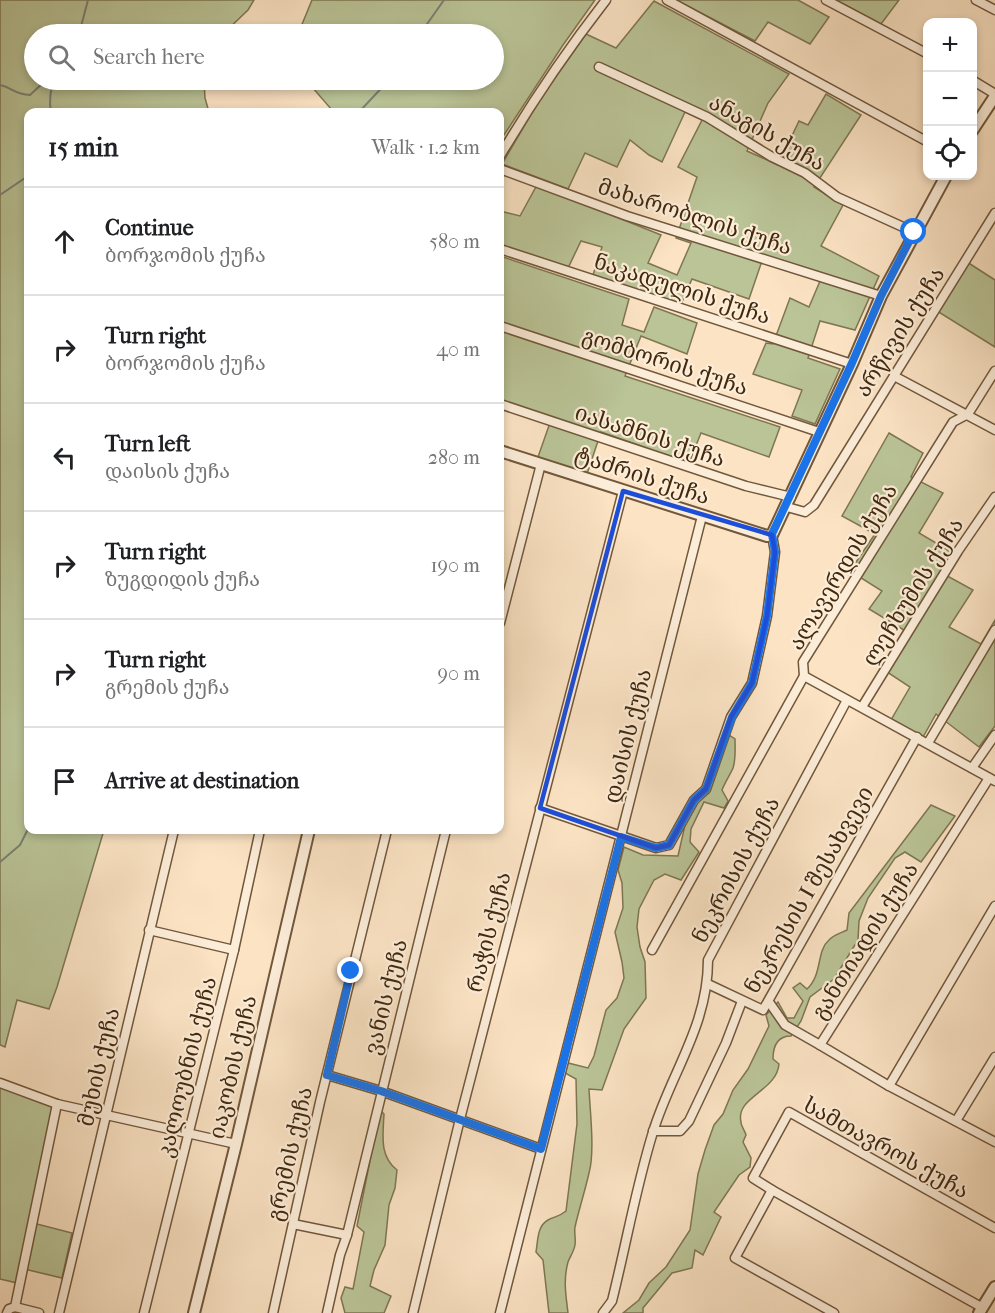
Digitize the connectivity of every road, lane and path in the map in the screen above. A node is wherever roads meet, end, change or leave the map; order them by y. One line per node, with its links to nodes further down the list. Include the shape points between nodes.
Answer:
1 (606, 0): 12 (street, via 539,91)
2 (667, 0): 11 (street)
3 (826, 0): 6 (street)
4 (976, 0): 5 (street)
5 (995, 10)
6 (923, 52)
7 (599, 68): 16 (street, ანაგის ქუჩა, via 707,117 805,173 837,196)
8 (977, 83): 9 (street)
9 (995, 95): 10 (street)
10 (975, 126)
11 (923, 140)
12 (504, 149)
13 (504, 170): 18 (street, მახარობლის ქუჩა, via 627,216)
14 (944, 180): 16 (street)
15 (995, 213): 22 (street, არწივის ქუჩა)
16 (914, 232): 18 (street)
17 (504, 250): 20 (street, ნაკადულის ქუჩა)
18 (881, 296): 20 (street)
19 (504, 327): 26 (street, გომბორის ქუჩა)
20 (852, 363): 26 (street)
21 (995, 371): 24 (street, ალავერდის ქუჩა)
22 (894, 376): 24 (street); 31 (street, არწივის ქუჩა, via 814,505 806,513)
23 (504, 405): 31 (street, იასამნის ქუჩა)
24 (968, 414): 25 (street); 36 (street, ალავერდის ქუჩა, via 952,422 803,662)
25 (995, 430)
26 (819, 432): 31 (street)
27 (504, 452): 28 (street, ტაძრის ქუჩა)
28 (541, 464): 29 (street, ტაძრის ქუჩა); 34 (street)
29 (623, 491): 32 (street, ტაძრის ქუჩა); 44 (street, რაჭის ქუჩა)
30 (995, 497): 38 (street, ლეჩხუმის ქუჩა)
31 (789, 502): 33 (street)
32 (702, 516): 33 (street, ტაძრის ქუჩა, via 766,536); 50 (street, დაისის ქუჩა)
33 (772, 534): 50 (street, via 775,552 767,616 752,683 732,717 706,789 694,800 669,845 656,848)
34 (504, 607)
35 (995, 630): 41 (street)
36 (804, 676): 37 (street); 54 (street, ალავერდის ქუჩა)
37 (847, 700): 38 (street); 55 (street, ნეკრისის ქუჩა, via 708,960)
38 (862, 707): 40 (street)
39 (995, 735): 42 (street)
40 (916, 737): 41 (street); 57 (street, ნეკრესის I შესახვევი)
41 (928, 743): 42 (street)
42 (972, 768): 43 (street)
43 (992, 779): 58 (street, განთიადის ქუჩა)
44 (540, 808): 50 (street); 66 (street, რაჭის ქუჩა)
45 (173, 834): 52 (street, მუხის ქუჩა)
46 (260, 834): 53 (street, კალოუბნის ქუჩა)
47 (308, 834): 71 (street, იაკობის ქუჩა)
48 (386, 834): 60 (street, გრემის ქუჩა)
49 (445, 834): 63 (street, ვანის ქუჩა)
50 (621, 837): 72 (street, დაისის ქუჩა)
51 (995, 906): 62 (street)
52 (149, 930): 53 (street); 65 (street, მუხის ქუჩა)
53 (234, 950): 69 (street, კალოუბნის ქუჩა)
54 (652, 950)
55 (708, 984): 56 (street, ნეკრესის I შესახვევი); 68 (street, ნეკრისის ქუჩა, via 696,1029)
56 (742, 1001): 57 (street, ნეკრესის I შესახვევი, via 763,1010); 68 (street, via 689,1121 680,1131)
57 (769, 1002): 58 (street, via 785,1025)
58 (820, 1045): 62 (street, განთიადის ქუჩა)
59 (995, 1057): 67 (street)
60 (327, 1075): 63 (street); 74 (street, გრემის ქუჩა)
61 (0, 1083): 64 (street)
62 (889, 1086): 67 (street, განთიადის ქუჩა)
63 (381, 1091): 66 (street); 76 (street, ვანის ქუჩა)
64 (57, 1104): 65 (street); 78 (street)
65 (106, 1114): 69 (street); 82 (street, მუხის ქუჩა)
66 (460, 1119): 72 (street); 87 (street, რაჭის ქუჩა)
67 (956, 1121): 70 (street, განთიადის ქუჩა)
68 (654, 1131): 89 (street, ნეკრისის ქუჩა, via 612,1301)
69 (189, 1132): 71 (street); 83 (street, კალოუბნის ქუჩა)
70 (995, 1142)
71 (236, 1144): 84 (street, იაკობის ქუჩა)
72 (541, 1149): 88 (street, დაისის ქუჩა)
73 (772, 1190): 75 (street, სამთავროს ქუჩა, via 753,1178 789,1112); 79 (street); 90 (street, via 735,1258)
74 (293, 1224): 76 (street); 85 (street, გრემის ქუჩა)
75 (995, 1228)
76 (346, 1235): 86 (street, ვანის ქუჩა)
77 (995, 1287): 79 (street)
78 (15, 1307): 80 (street); 81 (street)
79 (981, 1310)
80 (7, 1313)
81 (39, 1313)
82 (59, 1313)
83 (144, 1313)
84 (194, 1313)
85 (273, 1313)
86 (327, 1313)
87 (413, 1313)
88 (500, 1313)
89 (603, 1313)
90 (834, 1313)

